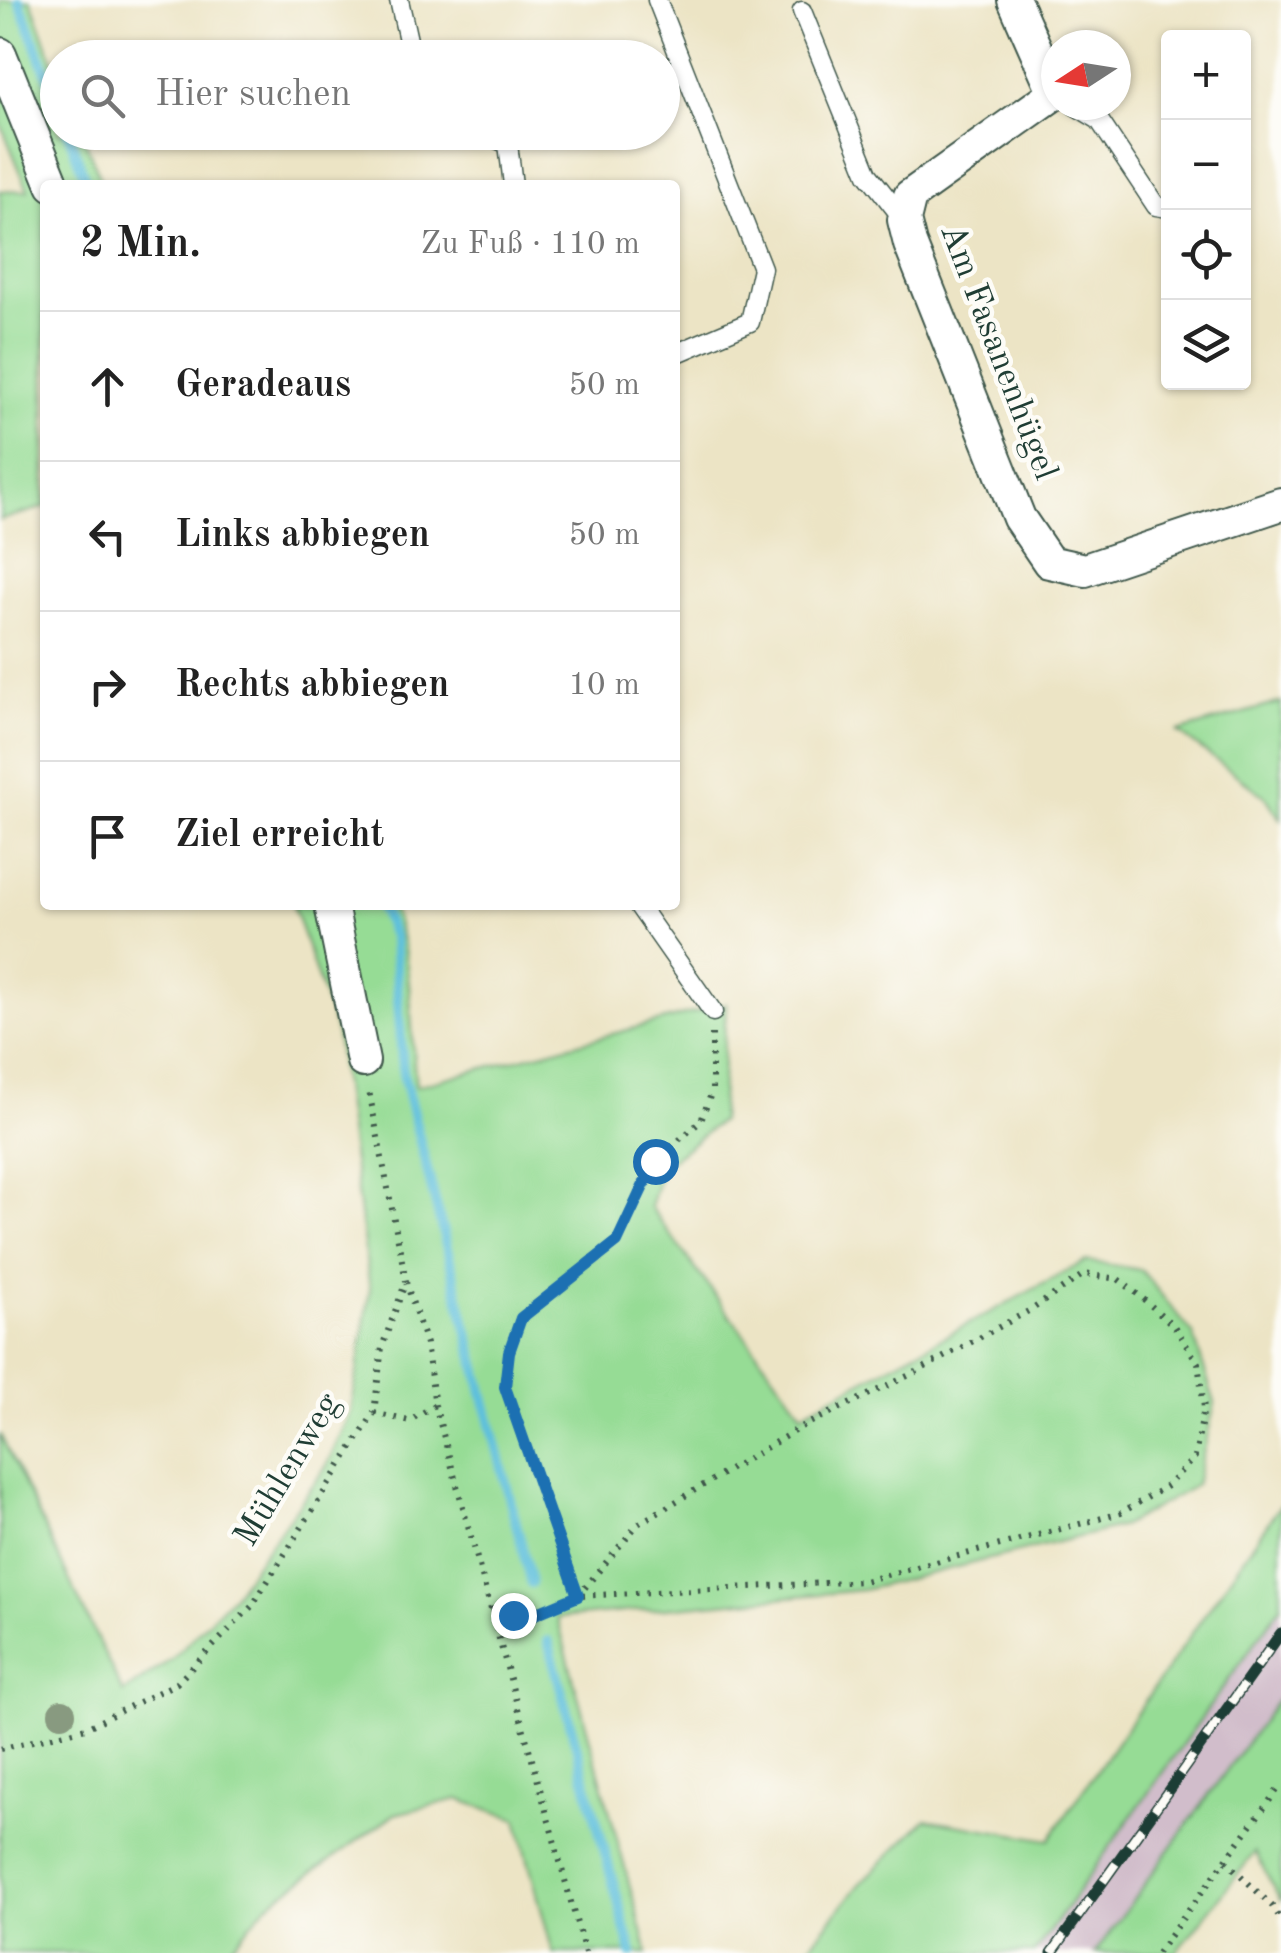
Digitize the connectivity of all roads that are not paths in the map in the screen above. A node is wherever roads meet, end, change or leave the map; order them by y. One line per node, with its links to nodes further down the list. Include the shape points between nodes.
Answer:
1 (399, 0): 5 (lane)
2 (658, 0): 6 (lane)
3 (1014, 0): 9 (street, Am Fasanenhügel)
4 (802, 12): 16 (lane, via 868,174)
5 (408, 40)
6 (674, 40)
7 (0, 54): 13 (street)
8 (680, 57): 17 (lane, via 762,268 750,322)
9 (1041, 61)
10 (1041, 103): 16 (street, Am Fasanenhügel, via 910,196)
11 (1098, 120): 15 (lane)
12 (509, 150): 14 (lane)
13 (51, 180)
14 (513, 180)
15 (1161, 207)
16 (904, 220): 18 (street, Am Fasanenhügel, via 1019,518 1049,562 1085,570)
17 (680, 352)
18 (1281, 504)
19 (332, 910): 22 (street)
20 (642, 910): 21 (lane)
21 (713, 1012)
22 (363, 1061)

